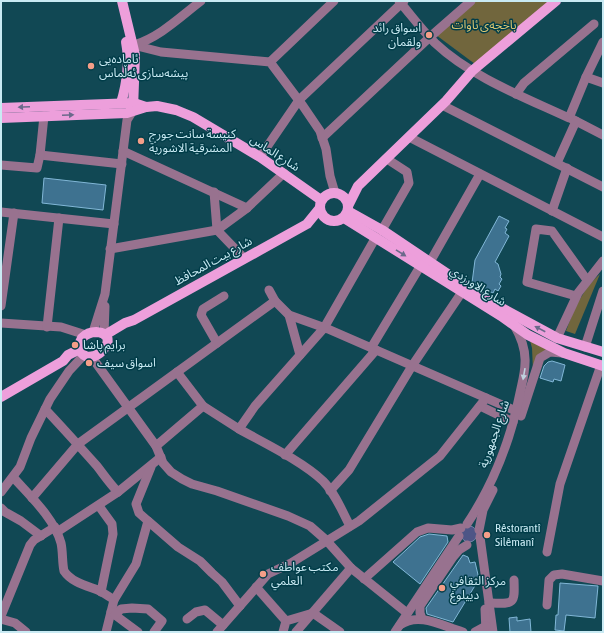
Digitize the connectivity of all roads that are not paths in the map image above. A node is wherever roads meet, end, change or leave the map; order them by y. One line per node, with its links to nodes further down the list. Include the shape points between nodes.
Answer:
1 (116, 1): 11 (main road)
2 (123, 1): 11 (main road)
3 (201, 1): 11 (street, via 158,34)
4 (334, 1): 12 (street)
5 (471, 1): 9 (street)
6 (556, 1): 13 (main road)
7 (401, 2): 9 (street); 17 (street)
8 (594, 24): 16 (street, via 524,83)
9 (430, 37): 13 (street); 27 (street)
10 (603, 43): 14 (street)
11 (130, 46): 12 (street, via 161,52); 18 (main road, via 126,88); 20 (main road, via 136,61)
12 (270, 62): 17 (street)
13 (472, 71): 16 (street); 19 (main road)
14 (586, 77): 15 (street); 24 (street)
15 (603, 83)
16 (516, 94): 24 (street)
17 (299, 100): 27 (street); 30 (street)
18 (121, 103): 20 (main road, شارع الماس); 21 (main road, شارع الماس, one-way to 21)
19 (442, 105): 26 (main road); 32 (street)
20 (133, 107): 22 (main road, شارع الماس, one-way to 20); 28 (street); 30 (main road, شارع الماس, via 157,106 184,113)
21 (1, 108)
22 (44, 116): 23 (main road, شارع الماس); 29 (street)
23 (1, 118)
24 (572, 120): 25 (street); 32 (street)
25 (603, 135)
26 (409, 137): 31 (main road); 37 (street)
27 (322, 138): 41 (street, via 330,176)
28 (123, 151): 34 (street); 40 (street)
29 (40, 155): 33 (street, via 38,168); 34 (street)
30 (260, 157): 36 (main road, شارع الماس)
31 (387, 159): 38 (main road); 54 (street, via 407,172 409,183)
32 (557, 163): 35 (street)
33 (1, 164)
34 (122, 164): 50 (street)
35 (567, 168): 39 (street); 47 (street)
36 (284, 173): 42 (main road, شارع الماس); 43 (street)
37 (480, 174): 47 (street); 59 (street)
38 (358, 186): 41 (main road); 45 (main road)
39 (603, 187)
40 (214, 192): 43 (street); 52 (street)
41 (337, 193): 42 (main road, via 325,196); 45 (main road, via 345,198)
42 (320, 204): 49 (main road, via 322,216); 51 (main road, شارع بيت المحافظ)
43 (247, 208): 52 (street)
44 (1, 212): 46 (street)
45 (347, 212): 49 (main road, via 337,221); 54 (main road, شارع الاورزدي)
46 (14, 213): 48 (street); 68 (street)
47 (555, 213): 53 (street); 55 (street)
48 (59, 218): 50 (street); 72 (street)
49 (329, 220): 51 (main road, شارع بيت المحافظ)
50 (114, 224): 56 (street)
51 (307, 224): 57 (main road, شارع بيت المحافظ)
52 (217, 230): 56 (street); 57 (street)
53 (552, 231): 60 (street); 66 (street, via 536,229 527,282)
54 (379, 234): 59 (main road, شارع الاورزدي); 73 (street)
55 (603, 237)
56 (110, 249): 64 (street)
57 (244, 258): 75 (main road, شارع بيت المحافظ, via 132,322 128,327)
58 (603, 261): 60 (street)
59 (425, 263): 63 (main road, شارع الاورزدي); 76 (main road, شارع الاورزدي, one-way to 59); 79 (street)
60 (587, 280): 66 (street)
61 (269, 290): 67 (street)
62 (603, 291): 78 (street)
63 (462, 292): 71 (main road, شارع الاورزدي); 85 (street)
64 (104, 294): 74 (street); 75 (street)
65 (224, 296): 77 (street, via 203,309 201,315)
66 (576, 296): 76 (street)
67 (275, 301): 69 (street); 77 (street)
68 (1, 306)
69 (289, 315): 73 (street); 83 (street)
70 (1, 324): 72 (street)
71 (513, 324): 81 (main road, شارع الاورزدي, via 528,335); 93 (street, شارع الجمهورية, one-way to 93, via 521,339 526,364)
72 (48, 327): 74 (street)
73 (324, 328): 79 (street); 83 (street)
74 (90, 333): 75 (main road, via 100,332); 82 (main road, via 80,341)
75 (106, 337): 82 (main road, شارع بيت المحافظ, via 104,351 98,355)
76 (557, 338): 78 (main road, شارع الاورزدي)
77 (218, 343): 86 (street)
78 (584, 346): 80 (main road, شارع الاورزدي)
79 (373, 349): 85 (street); 98 (street)
80 (599, 351): 84 (main road)
81 (564, 353): 84 (main road, شارع الاورزدي); 112 (street, شارع الجمهورية, via 550,352 538,361 509,451 483,510)
82 (84, 354): 87 (main road, شارع بيت المحافظ, via 68,355 63,361); 91 (street); 92 (street, via 58,386)
83 (300, 355): 95 (street)
84 (599, 365): 116 (street, via 560,484)
85 (412, 366): 88 (street); 102 (street, via 348,470)
86 (177, 372): 89 (street); 91 (street)
87 (1, 397)
88 (486, 398): 90 (street); 93 (street)
89 (203, 406): 95 (street); 97 (street)
90 (480, 406): 94 (street); 109 (street, via 440,456)
91 (127, 408): 96 (street); 97 (street)
92 (45, 409): 96 (street); 101 (street, via 20,467)
93 (516, 412): 94 (street, شارع الجمهورية)
94 (513, 422): 110 (street, شارع الجمهورية, via 506,445 479,505)
95 (239, 428): 98 (street)
96 (78, 444): 104 (street); 105 (street)
97 (156, 446): 99 (street)
98 (285, 455): 102 (street, via 323,482)
99 (161, 457): 100 (street); 114 (street, via 163,464 182,479 302,522)
100 (151, 465): 104 (street); 108 (street, via 136,504 139,513)
101 (13, 477): 103 (street); 105 (street)
102 (330, 491): 109 (street)
103 (1, 492)
104 (118, 492): 106 (street)
105 (32, 498): 111 (street)
106 (99, 506): 111 (street); 122 (street, via 112,524 113,534)
107 (1, 508): 113 (street)
108 (148, 521): 123 (street, via 136,564); 126 (street, via 178,547 200,561 222,582)
109 (350, 526): 114 (street)
110 (462, 529): 112 (street, via 474,525); 115 (street, via 461,542); 118 (street, via 428,528 417,532); 129 (street, شارع الجمهورية)
111 (56, 530): 113 (street); 122 (street, via 66,574 74,581)
112 (480, 533): 115 (street, via 477,542); 124 (street)
113 (41, 536): 130 (street, via 30,545)
114 (326, 540): 117 (street); 121 (street, via 291,563 268,574)
115 (469, 546): 132 (street, via 459,550 453,557 422,604); 136 (street, via 481,559)
116 (547, 552)
117 (351, 568): 118 (street); 128 (street)
118 (364, 579): 129 (street)
119 (514, 580): 124 (street, via 515,596 512,601 508,604)
120 (603, 582): 125 (street, via 562,574 554,575 549,580)
121 (256, 587): 126 (street); 133 (street)
122 (101, 592): 123 (street)
123 (114, 600): 127 (street)
124 (489, 603): 136 (street)
125 (547, 605)
126 (240, 606): 134 (street)
127 (114, 613): 138 (street); 139 (street); 140 (street, via 121,609 148,609 162,621)
128 (313, 613): 133 (street); 142 (street); 143 (street)
129 (407, 613): 135 (street, شارع الجمهورية)
130 (1, 618): 137 (street, via 15,623)
131 (187, 619): 134 (street, via 204,610)
132 (422, 619): 135 (street, via 409,620); 144 (street)
133 (286, 622): 141 (street)
134 (220, 628)
135 (396, 630)
136 (488, 630): 145 (street)
137 (26, 632)
138 (106, 632)
139 (138, 632)
140 (154, 632)
141 (283, 632)
142 (296, 632)
143 (340, 632)
144 (463, 632)
145 (475, 632)

